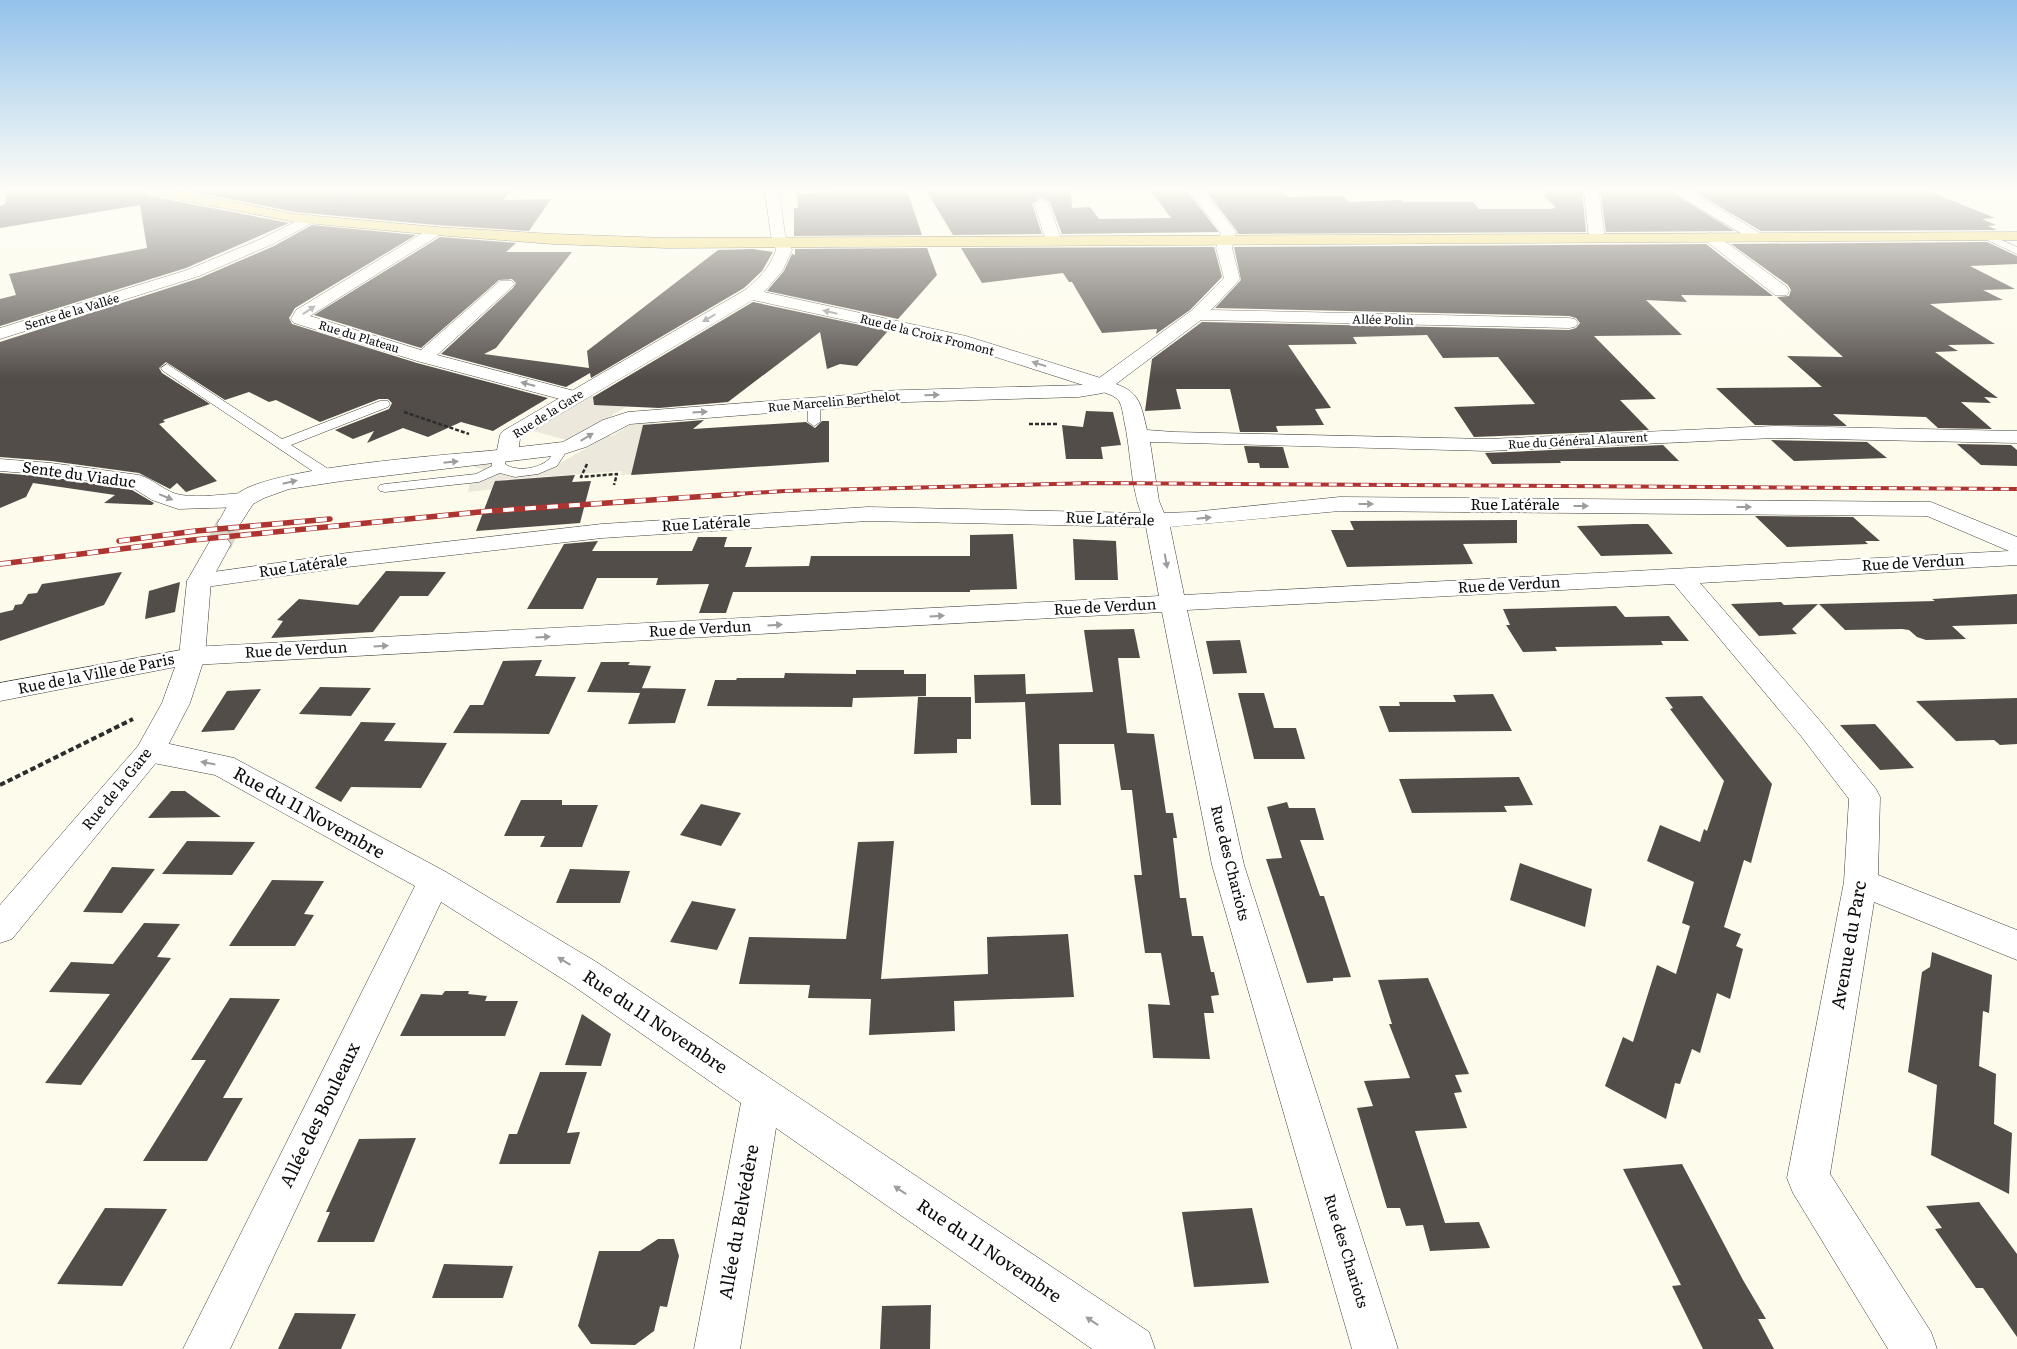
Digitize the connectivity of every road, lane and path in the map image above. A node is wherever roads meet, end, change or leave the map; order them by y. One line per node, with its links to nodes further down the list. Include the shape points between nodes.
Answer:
1 (241, 253): 11 (street, Sente de la Vallée, via 193,274)
2 (401, 253): 12 (street, Rue du Plateau, one-way to 2, via 300,319 302,314)
3 (783, 253): 8 (street, Rue de la Gare, via 766,282)
4 (1225, 253): 9 (street, Rue Marcelin Berthelot, via 1232,279)
5 (1731, 253): 7 (street)
6 (506, 284): 12 (street)
7 (1780, 291)
8 (751, 294): 14 (street, Rue de la Croix Fromont, one-way to 8, via 960,340); 17 (street, Rue de la Gare, one-way to 17)
9 (1197, 315): 10 (street, Allée Polin); 15 (street, Rue Marcelin Berthelot)
10 (1569, 323)
11 (0, 334)
12 (424, 357): 17 (street, Rue du Plateau, one-way to 12)
13 (167, 368): 24 (lane)
14 (1071, 374): 15 (street, Rue de la Croix Fromont); 16 (street, via 1065,385)
15 (1102, 385): 16 (street, Rue Marcelin Berthelot, via 1078,391); 21 (street, Rue des Chariots, via 1129,400)
16 (1057, 390): 25 (street, Rue Marcelin Berthelot, one-way to 16, via 571,447 612,422 651,415 814,413 873,397)
17 (575, 397): 25 (street, Rue de la Gare, via 510,435)
18 (384, 404): 22 (path); 24 (lane)
19 (1030, 424): 20 (path)
20 (1058, 424)
21 (1138, 435): 23 (street, Rue du Général Alaurent, via 1488,445 1774,432); 32 (street, Rue des Chariots, via 1148,501)
22 (475, 437)
23 (2017, 437)
24 (281, 444): 27 (lane)
25 (502, 460): 27 (street, one-way to 25); 30 (lane, via 479,478)
26 (0, 465): 31 (street, Sente du Viaduc, one-way to 31, via 139,482 178,502)
27 (328, 475): 31 (street, one-way to 27, via 270,487)
28 (600, 476): 29 (path, via 617,474)
29 (614, 485)
30 (385, 488)
31 (244, 500): 36 (street, Rue de la Gare)
32 (1156, 520): 33 (street, Rue Latérale, one-way to 33, via 1340,504 1931,509); 36 (street, Rue Latérale, via 868,514 648,527 347,560); 37 (street, Rue des Chariots, one-way to 37)
33 (2017, 546)
34 (2017, 558): 35 (street, Rue de Verdun)
35 (1681, 576): 37 (street, Rue de Verdun); 44 (street, Avenue du Parc, via 1865,797)
36 (199, 581): 38 (street, Rue de la Gare)
37 (1173, 603): 38 (street, Rue de Verdun, one-way to 37); 51 (street, Rue des Chariots, via 1228,865)
38 (192, 656): 39 (street, Rue de la Ville de Paris); 41 (street, Rue de la Gare, via 176,703)
39 (0, 692)
40 (135, 718): 42 (path)
41 (149, 753): 43 (street, Rue du 11 Novembre, one-way to 41, via 223,766); 45 (street, Rue de la Gare)
42 (0, 786)
43 (434, 881): 47 (street, Rue du 11 Novembre, one-way to 43, via 585,974); 48 (street, Allée des Bouleaux)
44 (1861, 882): 46 (street); 52 (street, Avenue du Parc, via 1808,1178)
45 (0, 929)
46 (2017, 945)
47 (762, 1096): 49 (street, Allée du Belvédère); 50 (street, Rue du 11 Novembre, one-way to 47)
48 (206, 1349)
49 (717, 1349)
50 (1132, 1349)
51 (1375, 1349)
52 (1914, 1349)

